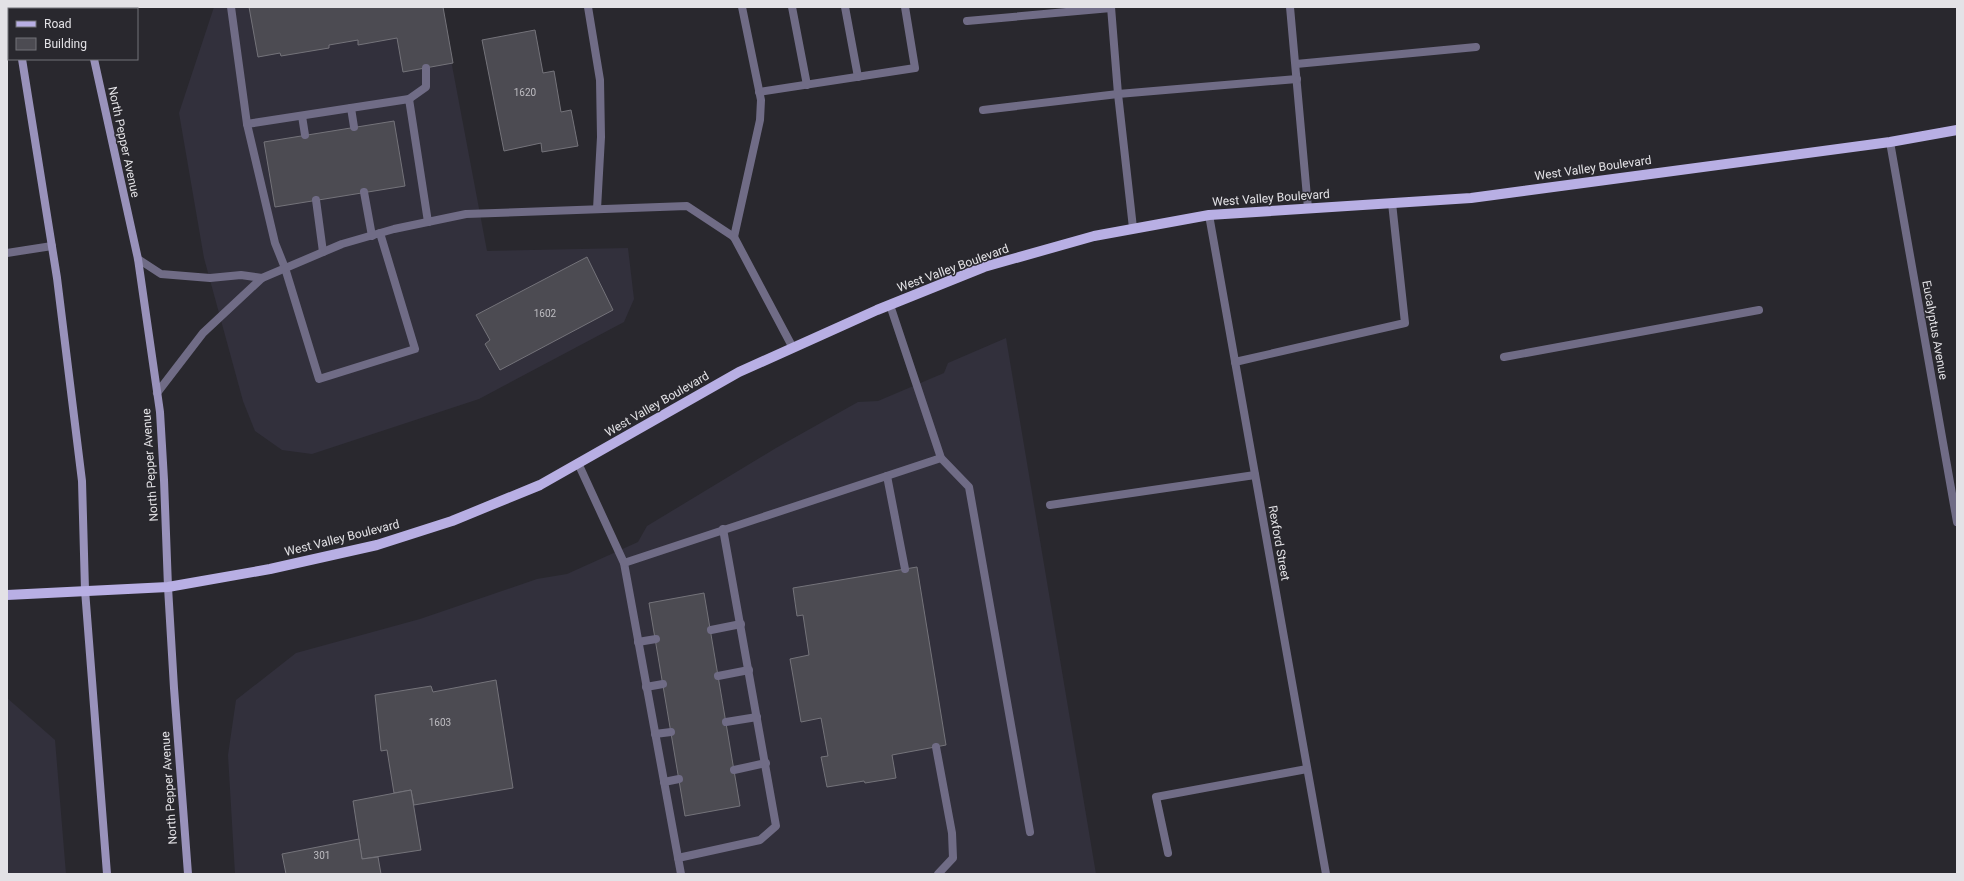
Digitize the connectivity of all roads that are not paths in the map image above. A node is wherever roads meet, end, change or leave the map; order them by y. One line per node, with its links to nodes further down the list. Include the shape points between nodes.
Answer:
1 (231, 7): 24 (street)
2 (588, 7): 33 (street, via 600,80 601,137)
3 (742, 7): 18 (street)
4 (792, 7): 17 (street)
5 (845, 7): 15 (street)
6 (905, 7): 15 (street, via 915,68)
7 (1111, 7): 9 (street); 19 (street)
8 (1290, 7): 13 (street)
9 (967, 21)
10 (1476, 47): 13 (street)
11 (22, 60): 40 (main road)
12 (94, 60): 43 (main road, North Pepper Avenue)
13 (1296, 64): 16 (street)
14 (426, 68): 20 (street, via 426,87)
15 (858, 77): 17 (street)
16 (1297, 79): 19 (street); 32 (street)
17 (807, 85): 18 (street)
18 (759, 92): 39 (street, via 760,120)
19 (1118, 94): 22 (street); 36 (street)
20 (408, 100): 21 (street); 35 (street)
21 (351, 108): 23 (street); 25 (street)
22 (983, 110)
23 (302, 116): 24 (street); 27 (street)
24 (247, 124): 44 (street, via 275,243)
25 (354, 127)
26 (1957, 130): 28 (main road, West Valley Boulevard)
27 (305, 135)
28 (1890, 142): 31 (main road, West Valley Boulevard, via 1471,198); 57 (street, Eucalyptus Avenue)
29 (364, 192): 38 (street)
30 (316, 200): 41 (street)
31 (1392, 203): 32 (main road, West Valley Boulevard); 50 (street, via 1405,323)
32 (1308, 208): 34 (main road, West Valley Boulevard)
33 (597, 209): 35 (street, via 466,214); 39 (street, via 687,206)
34 (1209, 215): 36 (main road, West Valley Boulevard); 50 (street, Rexford Street)
35 (428, 222): 37 (street)
36 (1133, 228): 46 (main road, West Valley Boulevard, via 1094,236 984,267)
37 (380, 233): 38 (street); 44 (street, via 415,349 319,379)
38 (372, 236): 41 (street)
39 (734, 237): 48 (street)
40 (52, 246): 42 (street); 62 (main road, via 69,363 82,481)
41 (323, 252): 44 (street)
42 (7, 253)
43 (138, 259): 45 (street, via 161,274 210,278 241,275); 51 (main road, North Pepper Avenue)
44 (285, 268): 45 (street)
45 (262, 278): 51 (street, via 204,333)
46 (890, 305): 48 (main road, West Valley Boulevard); 52 (street)
47 (1759, 310): 49 (street)
48 (793, 348): 53 (main road, West Valley Boulevard, via 739,372)
49 (1504, 357)
50 (1235, 362): 54 (street, Rexford Street)
51 (157, 393): 61 (main road, North Pepper Avenue, via 164,480)
52 (941, 458): 55 (street); 82 (street, via 969,487)
53 (578, 463): 59 (street); 61 (main road, West Valley Boulevard, via 533,488 452,521 377,545 270,569)
54 (1255, 475): 56 (street); 78 (street, Rexford Street)
55 (887, 476): 58 (street); 60 (street)
56 (1050, 505)
57 (1957, 522)
58 (724, 530): 59 (street); 64 (street)
59 (624, 563): 67 (street)
60 (905, 569)
61 (168, 587): 62 (main road, West Valley Boulevard); 86 (main road, North Pepper Avenue)
62 (85, 590): 63 (main road, West Valley Boulevard); 85 (main road)
63 (7, 595)
64 (741, 624): 65 (street); 68 (street)
65 (710, 630)
66 (656, 639): 67 (street)
67 (638, 642): 71 (street)
68 (749, 670): 69 (street); 72 (street)
69 (718, 676)
70 (663, 684): 71 (street)
71 (646, 687): 75 (street)
72 (757, 717): 73 (street); 77 (street)
73 (726, 722)
74 (671, 732): 75 (street)
75 (655, 734): 81 (street)
76 (936, 747): 88 (street, via 952,833 953,858)
77 (766, 764): 79 (street); 84 (street, via 776,826 760,840)
78 (1307, 769): 83 (street, via 1156,797); 89 (street, Rexford Street)
79 (734, 770)
80 (679, 779): 81 (street)
81 (664, 782): 84 (street)
82 (1030, 832)
83 (1168, 853)
84 (678, 858): 87 (street)
85 (107, 874)
86 (188, 874)
87 (681, 874)
88 (938, 874)
89 (1326, 874)

